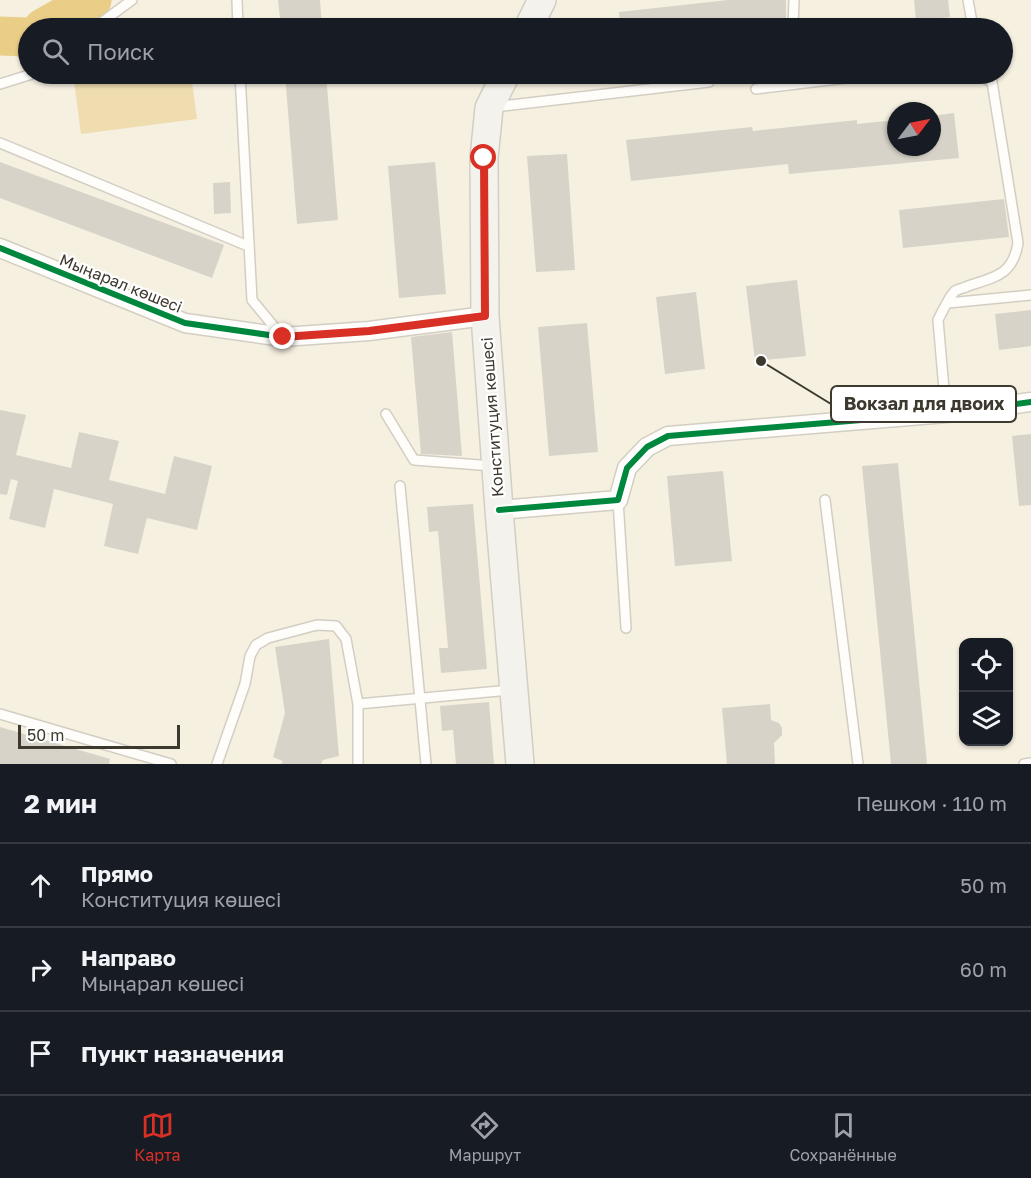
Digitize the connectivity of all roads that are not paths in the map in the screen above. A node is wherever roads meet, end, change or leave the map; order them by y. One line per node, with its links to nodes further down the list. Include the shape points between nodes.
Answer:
1 (132, 0): 6 (lane)
2 (237, 0): 7 (lane)
3 (542, 0): 8 (main road)
4 (794, 0): 9 (lane)
5 (968, 0): 10 (lane)
6 (108, 18)
7 (238, 18)
8 (533, 18)
9 (793, 18)
10 (971, 18)
11 (18, 78): 12 (lane)
12 (0, 84)
13 (240, 84): 21 (lane)
14 (501, 84): 19 (main road, Конституция көшесі)
15 (692, 84): 19 (lane)
16 (790, 84): 18 (lane)
17 (992, 84): 24 (lane, via 1017,243 1015,257 996,277 956,291)
18 (756, 89)
19 (489, 108): 25 (main road, Конституция көшесі, via 484,158)
20 (0, 143): 21 (lane)
21 (248, 246): 26 (lane, via 252,300)
22 (0, 248): 26 (street, Мыңарал көшесі, via 185,323)
23 (1031, 295): 24 (lane)
24 (948, 303): 28 (lane, via 938,320)
25 (485, 316): 26 (street, Мыңарал көшесі); 30 (main road, Конституция көшесі)
26 (283, 337)
27 (1031, 402): 28 (street)
28 (946, 413): 32 (street, via 668,436 647,447 627,468)
29 (386, 414): 30 (lane, via 414,460)
30 (495, 466): 34 (main road, Конституция көшесі)
31 (400, 486): 37 (lane)
32 (618, 500): 34 (street); 35 (lane)
33 (825, 500): 46 (lane)
34 (499, 510): 36 (main road, Конституция көшесі)
35 (626, 628)
36 (513, 690): 37 (lane); 45 (main road, Конституция көшесі)
37 (419, 698): 38 (lane); 44 (lane)
38 (358, 704): 42 (lane, via 346,639 336,626 317,625 268,638 256,645 250,656 245,684); 43 (lane)
39 (0, 714): 41 (lane)
40 (1031, 763): 47 (lane)
41 (171, 764)
42 (217, 764)
43 (358, 764)
44 (426, 764)
45 (520, 764)
46 (858, 764)
47 (1024, 764)

